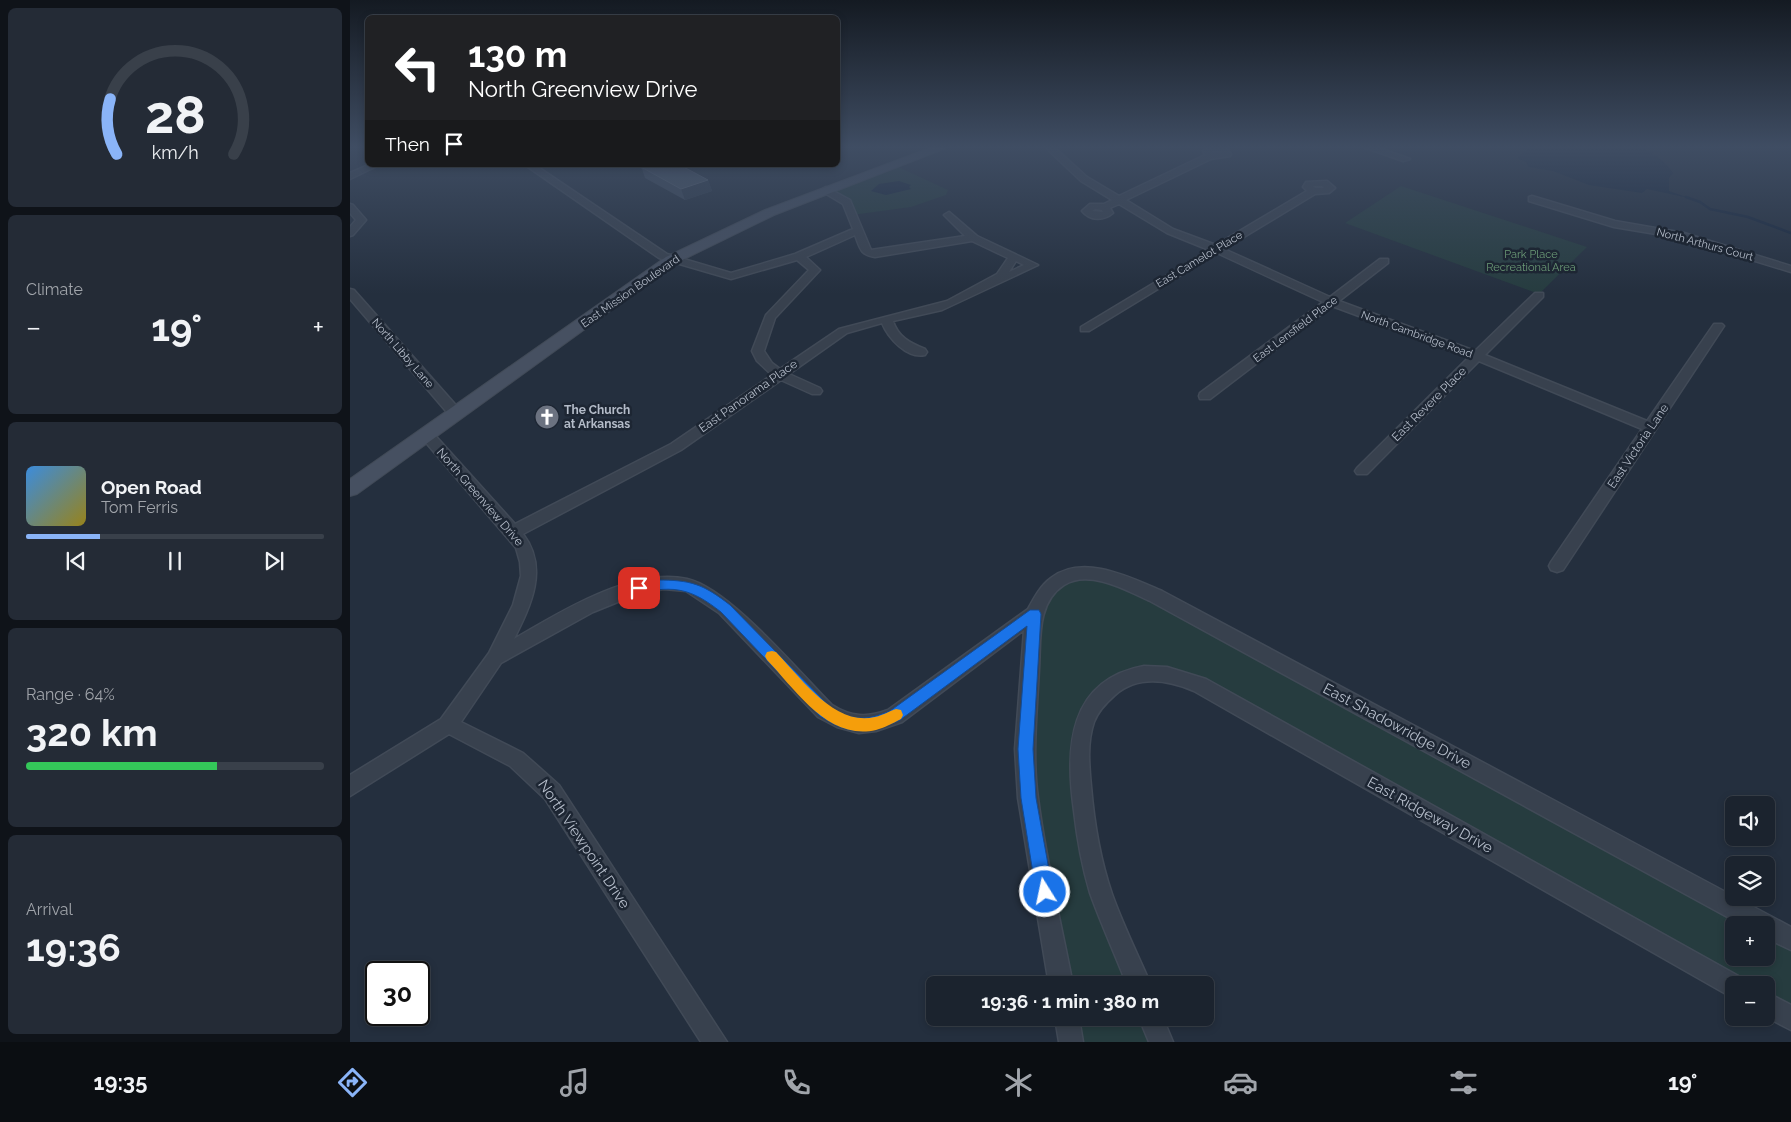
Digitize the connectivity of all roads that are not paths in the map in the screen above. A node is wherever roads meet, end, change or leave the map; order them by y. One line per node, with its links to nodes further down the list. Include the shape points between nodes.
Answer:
1 (576, 197): 19 (street)
2 (810, 197): 19 (main road, East Mission Boulevard, via 739,225)
3 (838, 197): 13 (street, via 847,202)
4 (1117, 197): 8 (street, North Cambridge Road)
5 (1118, 197): 8 (street, North Cambridge Road)
6 (1126, 197): 8 (street)
7 (1303, 197): 16 (street, East Camelot Place)
8 (1121, 199): 11 (street); 16 (street, North Cambridge Road, via 1170,231)
9 (1532, 199): 21 (street, North Arthurs Court, via 1614,224 1681,235)
10 (350, 207): 14 (street, via 361,220)
11 (1105, 207)
12 (949, 215): 15 (street)
13 (857, 231): 15 (street, via 864,251 871,254); 17 (street)
14 (350, 233)
15 (973, 238): 18 (street)
16 (1215, 249): 25 (street, North Cambridge Road); 28 (street, East Camelot Place)
17 (798, 256): 19 (street, via 732,276); 31 (street, via 815,270 770,317 758,351 763,361)
18 (1014, 257): 22 (street, East Panorama Place); 22 (street, East Panorama Place, via 1033,265)
19 (671, 260): 34 (main road, East Mission Boulevard)
20 (1384, 261): 25 (street, East Lensfield Place)
21 (1791, 269)
22 (992, 283): 26 (street, East Panorama Place, via 938,308)
23 (350, 292): 34 (street, North Libby Lane)
24 (1539, 294): 30 (street, East Revere Place)
25 (1332, 302): 30 (street, North Cambridge Road); 33 (street, East Lensfield Place)
26 (887, 319): 29 (street, via 895,338); 31 (street, East Panorama Place, via 843,331)
27 (1718, 326): 35 (street, East Victoria Lane)
28 (1085, 329)
29 (921, 352)
30 (1477, 356): 35 (street, North Cambridge Road); 37 (street, East Revere Place)
31 (780, 374): 32 (street); 39 (street, East Panorama Place, via 676,447)
32 (816, 391)
33 (1205, 396)
34 (456, 414): 36 (main road, East Mission Boulevard)
35 (1651, 428): 40 (street, East Victoria Lane)
36 (427, 435): 38 (main road, East Mission Boulevard); 39 (street, North Greenview Drive)
37 (1362, 471)
38 (350, 489)
39 (513, 532): 42 (street, North Greenview Drive, via 524,548 528,582 524,598)
40 (1557, 566)
41 (1034, 614): 42 (street, via 895,716 876,724 857,725 840,721 825,711 725,608 685,585 657,584 621,592 585,607); 45 (street, East Shadowridge Drive, via 1044,596 1059,580 1082,574 1104,576 1128,584 1156,596); 48 (street, via 1026,749 1028,798)
42 (495, 658): 43 (street)
43 (448, 725): 44 (street); 55 (street, North Viewpoint Drive, via 520,760 552,792)
44 (350, 786)
45 (1747, 916)
46 (1775, 931): 47 (street, East Shadowridge Drive)
47 (1791, 940)
48 (1059, 976)
49 (1135, 976): 50 (street, East Ridgeway Drive, via 1097,879 1081,795 1079,752 1085,721 1098,698 1119,681 1143,674 1166,674 1200,685)
50 (1725, 981)
51 (1775, 1009): 52 (street)
52 (1791, 1018)
53 (1068, 1026): 56 (street)
54 (1154, 1026): 57 (street)
55 (715, 1042)
56 (1071, 1042)
57 (1161, 1042)

